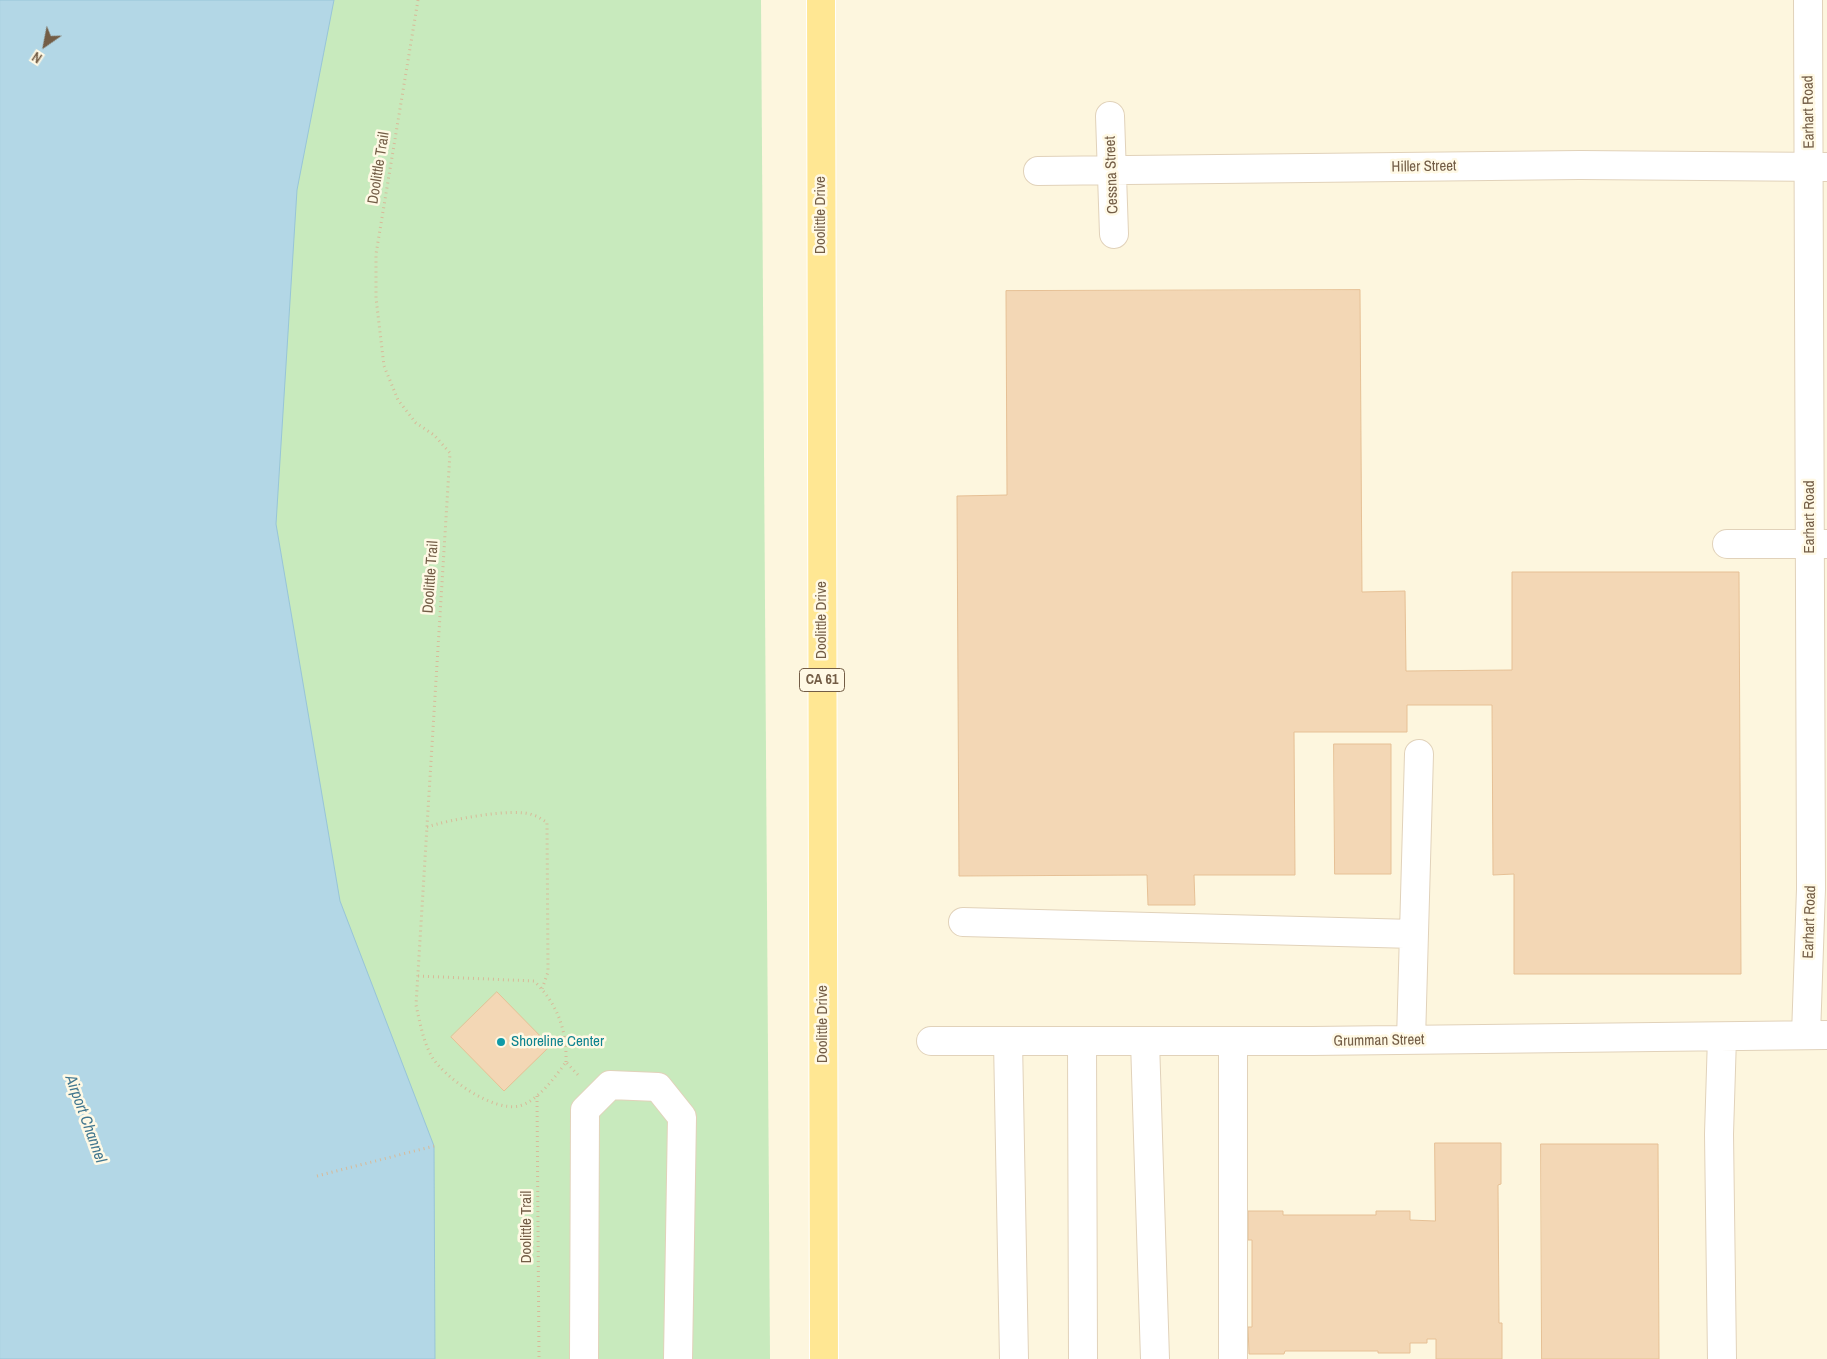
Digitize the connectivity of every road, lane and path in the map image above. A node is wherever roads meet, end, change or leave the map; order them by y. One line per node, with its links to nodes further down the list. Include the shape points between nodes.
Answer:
1 (418, 0): 12 (path, Doolittle Trail, via 376,254 376,298 384,366 398,400 416,423 434,435 450,453)
2 (821, 0): 34 (main road, Doolittle Drive / CA 61)
3 (1808, 0): 5 (street, Earhart Road)
4 (1110, 116): 7 (street, Cessna Street)
5 (1818, 168): 7 (street, Hiller Street, via 1580,165); 10 (street, Earhart Road)
6 (1038, 171): 7 (street, Hiller Street)
7 (1112, 171): 8 (street, Cessna Street)
8 (1114, 234)
9 (1727, 544): 10 (street)
10 (1818, 544): 13 (street, Earhart Road)
11 (1419, 754): 15 (street)
12 (427, 827): 16 (path, Doolittle Trail); 17 (path, via 448,820 493,814 532,814 547,822 548,972)
13 (1819, 889): 18 (street, Earhart Road)
14 (962, 922): 15 (street)
15 (1414, 934): 20 (street)
16 (418, 976): 17 (path, via 534,981); 27 (path, Doolittle Trail, via 416,1005 422,1032 432,1057 450,1078 498,1105 520,1106)
17 (542, 989): 26 (path, via 563,1025)
18 (1817, 1035): 19 (street, Grumman Street)
19 (1722, 1037): 20 (street, Grumman Street); 39 (street, via 1719,1134)
20 (1411, 1040): 24 (street, Grumman Street)
21 (931, 1041): 22 (street, Grumman Street)
22 (1008, 1041): 25 (street, Grumman Street); 35 (street)
23 (1145, 1041): 24 (street, Grumman Street); 25 (street, Grumman Street); 37 (street)
24 (1233, 1041): 38 (street)
25 (1082, 1042): 36 (street)
26 (566, 1062): 27 (path, Doolittle Trail, via 554,1080); 28 (path)
27 (537, 1095): 31 (path, Doolittle Trail)
28 (598, 1097): 32 (street, via 585,1110); 33 (street, via 610,1085 658,1087 682,1117)
29 (434, 1146): 30 (path)
30 (317, 1176)
31 (539, 1359)
32 (584, 1359)
33 (678, 1359)
34 (824, 1359)
35 (1014, 1359)
36 (1083, 1359)
37 (1155, 1359)
38 (1233, 1359)
39 (1722, 1359)

